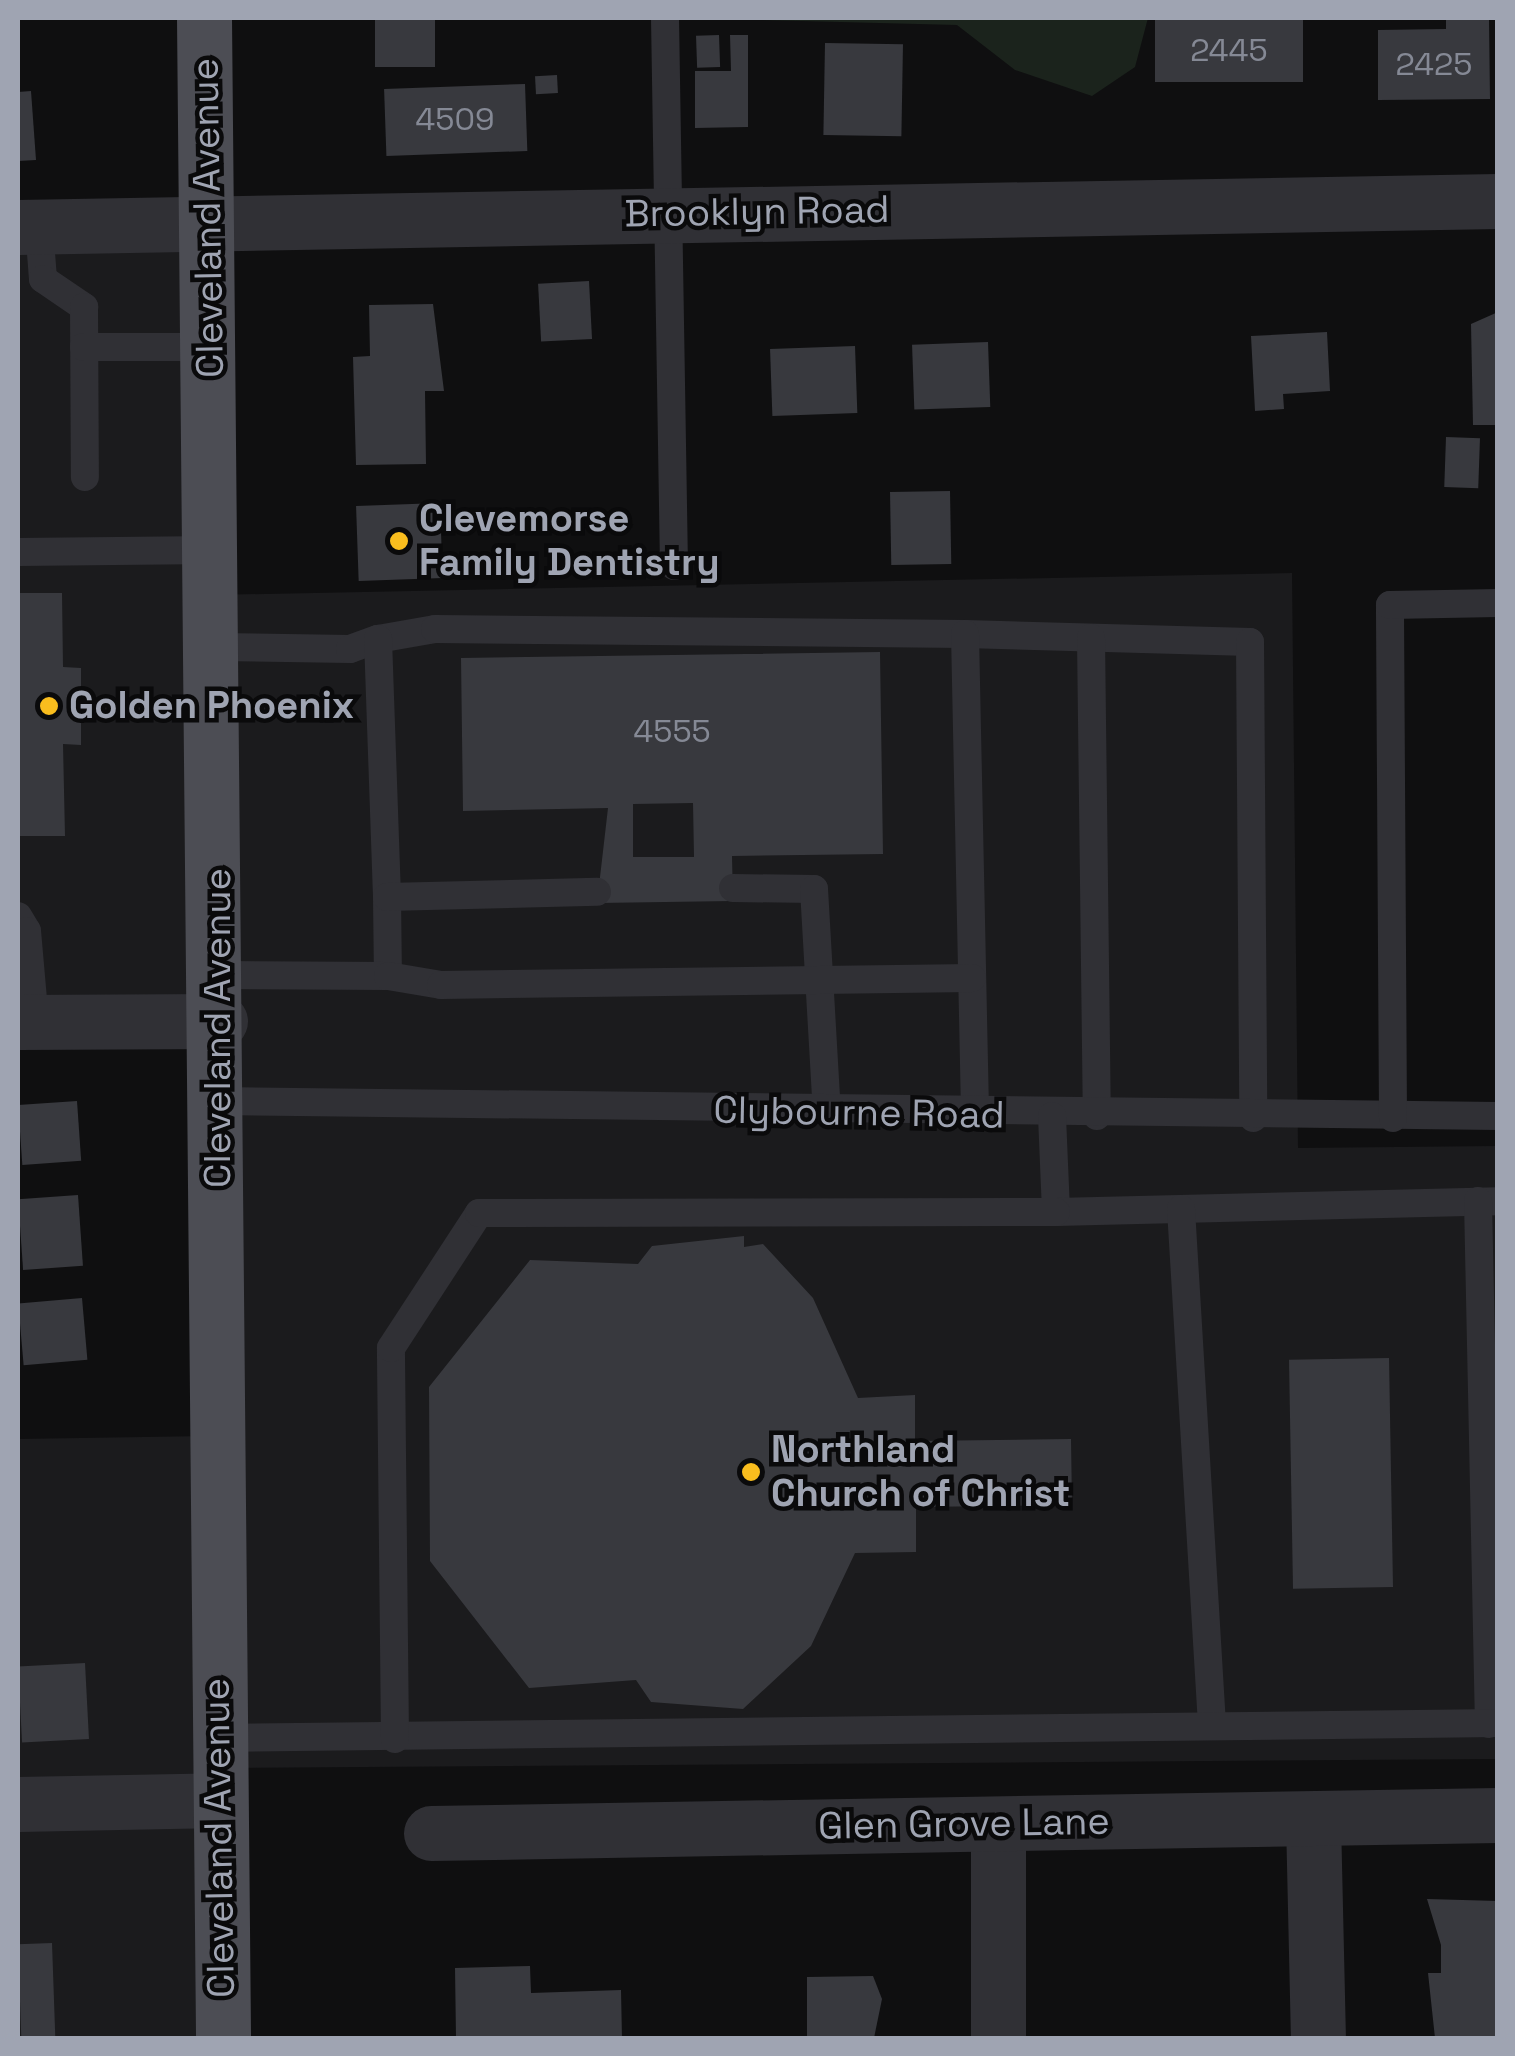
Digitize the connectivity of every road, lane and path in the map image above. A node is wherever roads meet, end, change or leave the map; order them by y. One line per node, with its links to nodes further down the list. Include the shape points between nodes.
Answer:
1 (204, 18): 5 (main road, Cleveland Avenue)
2 (665, 18): 4 (lane)
3 (1498, 201): 4 (street, Brooklyn Road)
4 (665, 212): 5 (street, Brooklyn Road); 12 (lane)
5 (209, 225): 6 (street, Brooklyn Road); 8 (main road, Cleveland Avenue)
6 (28, 227): 7 (lane, via 43,279 84,307)
7 (84, 347): 8 (lane); 9 (lane)
8 (211, 348): 10 (main road, Cleveland Avenue)
9 (85, 477)
10 (213, 550): 11 (lane); 17 (main road, Cleveland Avenue)
11 (18, 552)
12 (674, 566)
13 (1498, 603): 34 (lane, via 1390,605)
14 (964, 634): 15 (lane); 16 (lane, via 435,629); 23 (lane)
15 (1091, 638): 31 (lane); 33 (lane, via 1250,642)
16 (378, 639): 17 (lane, via 350,649); 20 (lane)
17 (215, 647): 25 (main road, Cleveland Avenue)
18 (733, 888): 24 (lane, via 814,889)
19 (597, 892): 20 (lane)
20 (387, 897): 22 (lane)
21 (18, 916): 26 (lane, via 27,931)
22 (388, 976): 24 (lane, via 441,985); 25 (lane)
23 (972, 978): 24 (lane); 29 (lane)
24 (819, 979): 28 (lane)
25 (219, 998): 26 (street); 27 (main road, Cleveland Avenue)
26 (26, 1022)
27 (220, 1101): 28 (lane, Clybourne Road); 40 (main road, Cleveland Avenue)
28 (826, 1112): 29 (lane, Clybourne Road)
29 (975, 1116): 30 (lane, Clybourne Road)
30 (1052, 1116): 31 (lane, Clybourne Road); 37 (lane)
31 (1097, 1116): 33 (lane, Clybourne Road)
32 (1498, 1116): 34 (lane, Clybourne Road)
33 (1254, 1118): 34 (lane, Clybourne Road)
34 (1393, 1118)
35 (1488, 1201): 36 (lane); 38 (lane)
36 (1182, 1209): 37 (lane); 39 (lane)
37 (1056, 1212): 41 (lane, via 479,1213 391,1348)
38 (1493, 1724): 39 (lane)
39 (1212, 1725): 41 (lane)
40 (214, 1738): 41 (lane); 42 (main road, Cleveland Avenue)
41 (395, 1739)
42 (220, 1800): 43 (street); 48 (main road, Cleveland Avenue)
43 (18, 1804)
44 (1498, 1815): 45 (street, Glen Grove Lane)
45 (1313, 1820): 46 (street, Glen Grove Lane); 50 (street)
46 (998, 1824): 47 (street, Glen Grove Lane); 49 (street)
47 (431, 1833)
48 (223, 2038)
49 (998, 2038)
50 (1318, 2038)

